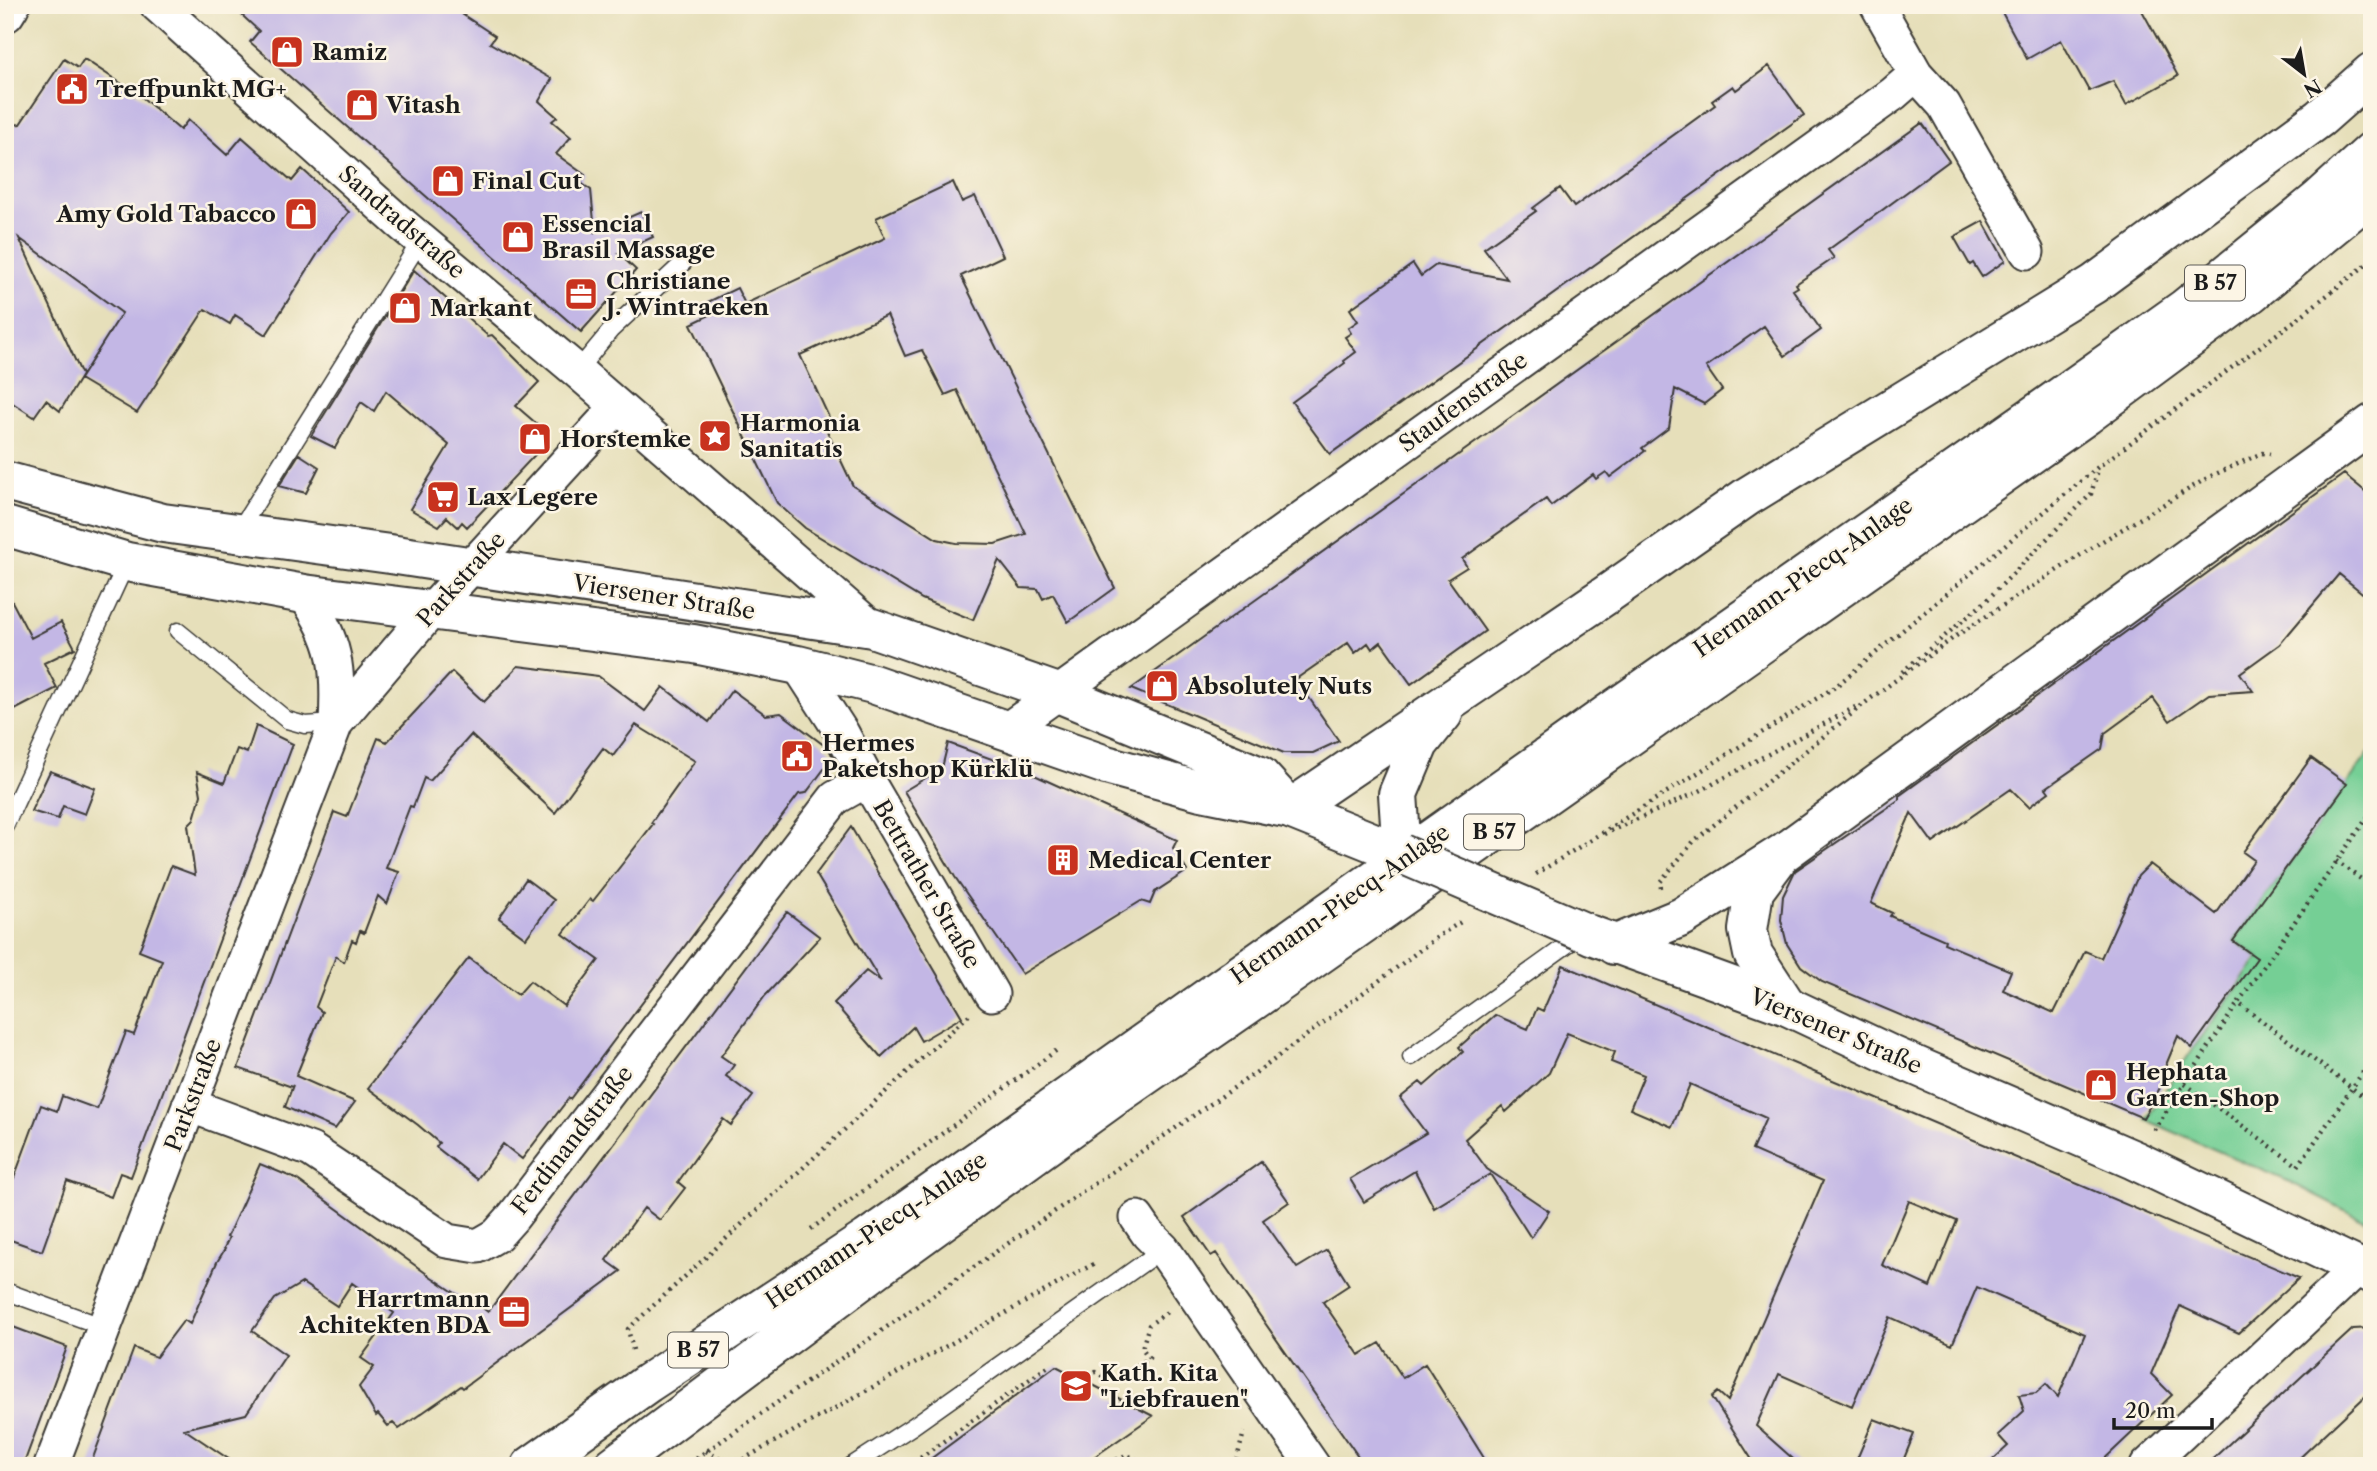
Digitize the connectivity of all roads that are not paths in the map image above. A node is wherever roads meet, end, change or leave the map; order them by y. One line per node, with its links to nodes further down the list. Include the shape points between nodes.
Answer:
1 (10, 5): 4 (main road)
2 (157, 5): 9 (street, Sandradstraße)
3 (1877, 5): 6 (street)
4 (5, 13)
5 (2372, 72): 25 (main road, via 2320,118 2094,284 1748,496)
6 (1916, 74): 10 (street, via 1944,105); 26 (street, Staufenstraße)
7 (2372, 151): 44 (main road, Hermann-Piecq-Anlage / B 57, via 2185,307 2050,404 867,1239)
8 (2372, 194): 45 (main road, Hermann-Piecq-Anlage / B 57, via 2249,295 2087,415 1114,1097)
9 (421, 240): 12 (street, Sandradstraße); 17 (lane)
10 (2027, 252)
11 (685, 261): 12 (lane, via 611,330)
12 (577, 371): 13 (street, Sandradstraße)
13 (617, 407): 19 (street, Parkstraße); 22 (street, Sandradstraße)
14 (2372, 424): 32 (main road)
15 (5, 481): 17 (main road, Viersener Straße, via 163,523)
16 (5, 526): 18 (main road, Viersener Straße)
17 (237, 533): 19 (main road, Viersener Straße)
18 (127, 562): 20 (main road, Viersener Straße); 31 (lane)
19 (471, 566): 21 (street, Parkstraße); 22 (main road, Viersener Straße)
20 (304, 594): 21 (main road, Viersener Straße); 27 (street, Parkstraße, via 324,627 336,661)
21 (431, 611): 24 (main road, Viersener Straße, via 694,644); 27 (street, Parkstraße)
22 (872, 628): 26 (main road, Viersener Straße)
23 (178, 631): 27 (lane, via 287,720 305,725)
24 (797, 666): 28 (main road, Viersener Straße, via 873,684); 29 (street, Bettrather Straße)
25 (1462, 691): 30 (main road); 33 (main road, via 1419,744 1398,794)
26 (1058, 693): 28 (street, Staufenstraße); 30 (main road, Viersener Straße, via 1259,776)
27 (336, 723): 38 (street, Parkstraße)
28 (1008, 729): 30 (main road, Viersener Straße, via 1106,765 1201,791)
29 (867, 780): 35 (street, Bettrather Straße); 38 (street, Ferdinandstraße, via 835,798 513,1217 478,1246 447,1241 311,1150)
30 (1290, 808): 33 (main road, Viersener Straße)
31 (5, 826)
32 (1783, 853): 34 (main road, via 1682,917); 36 (main road, via 1754,891 1748,930 1753,954)
33 (1402, 855): 34 (main road, Viersener Straße, bridge)
34 (1599, 938): 36 (main road, Viersener Straße); 37 (lane)
35 (992, 994)
36 (1787, 1006): 40 (main road, Viersener Straße, via 2134,1160)
37 (1411, 1057)
38 (189, 1105): 42 (street, Parkstraße)
39 (1149, 1234): 46 (lane, via 925,1418); 47 (street)
40 (2365, 1271): 48 (street)
41 (5, 1291): 42 (lane)
42 (104, 1327): 43 (street, Parkstraße)
43 (51, 1466)
44 (531, 1466)
45 (613, 1466)
46 (851, 1466)
47 (1313, 1466)
48 (2147, 1466)

